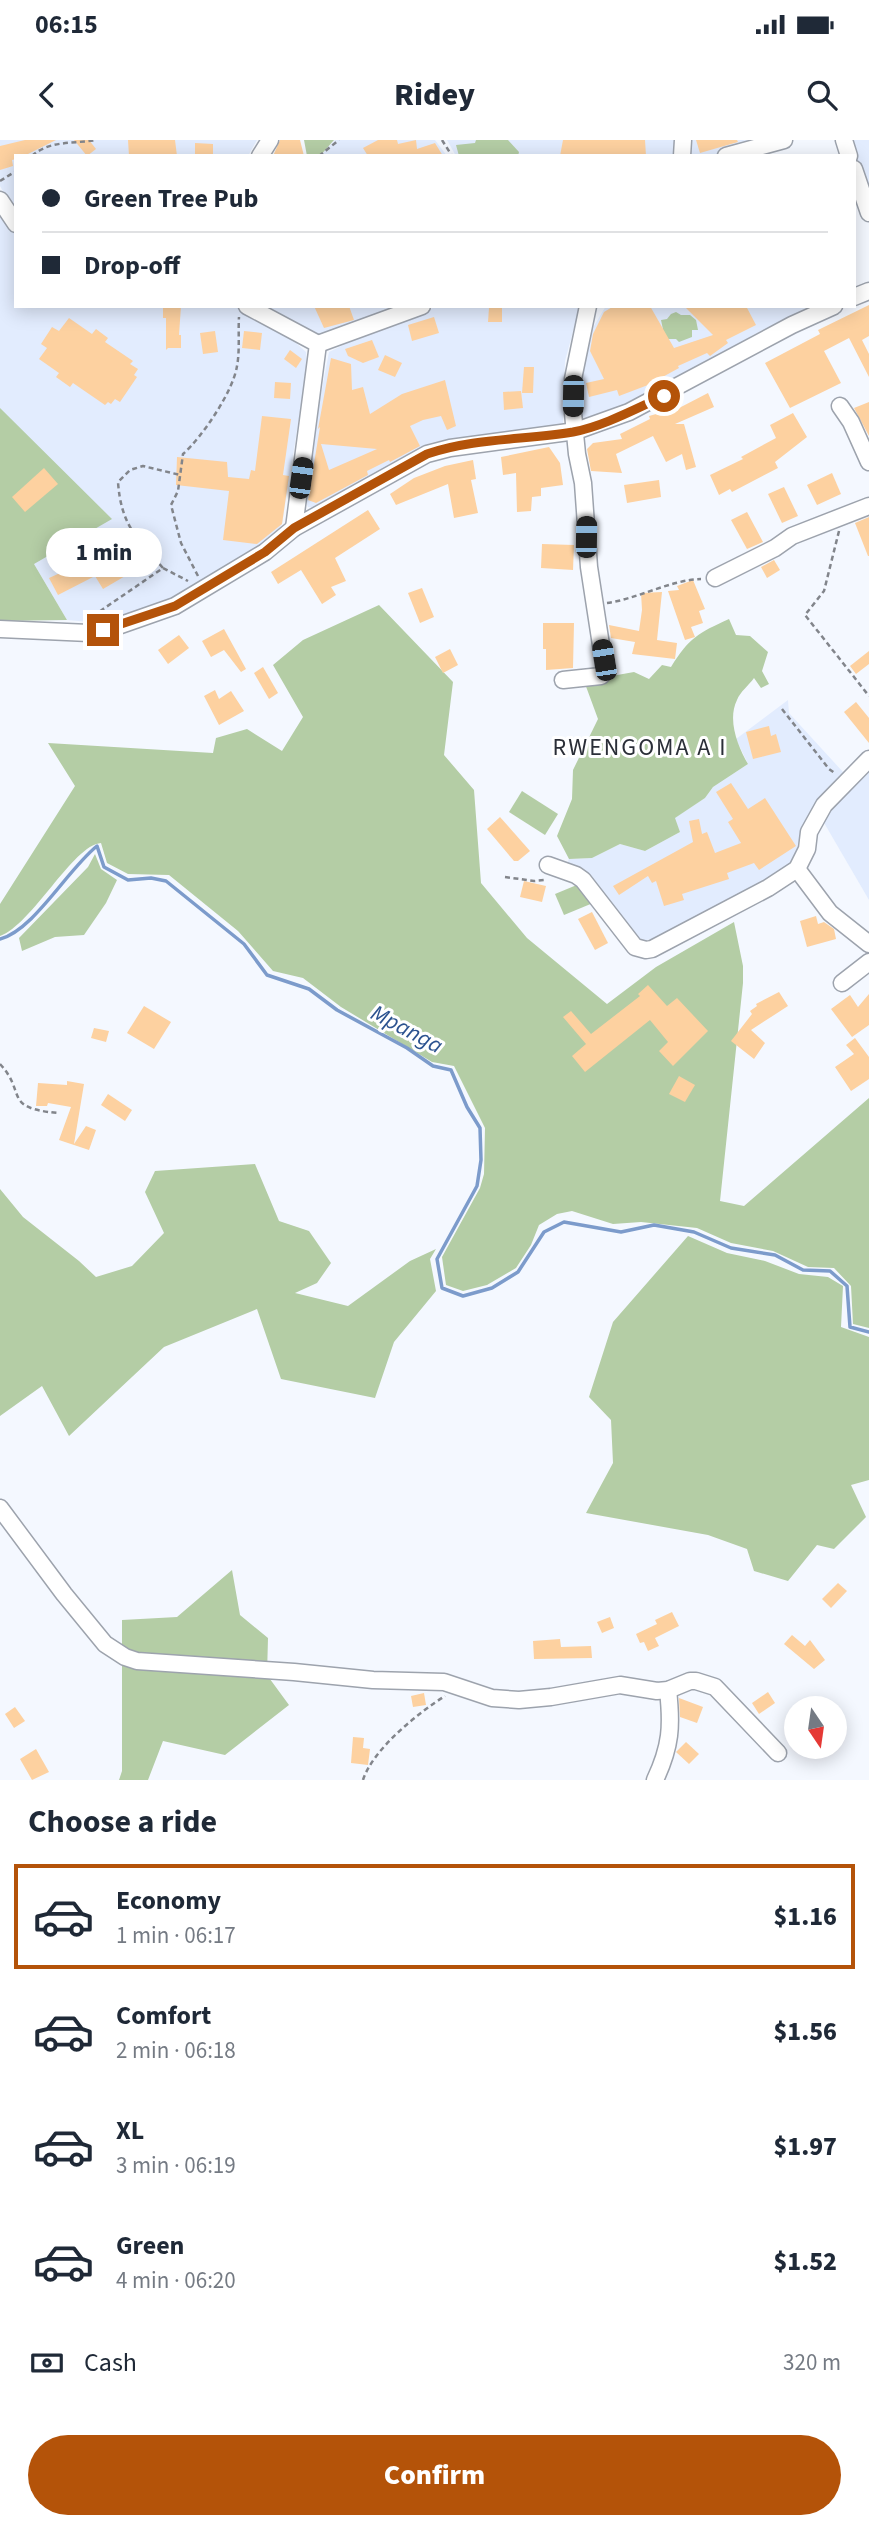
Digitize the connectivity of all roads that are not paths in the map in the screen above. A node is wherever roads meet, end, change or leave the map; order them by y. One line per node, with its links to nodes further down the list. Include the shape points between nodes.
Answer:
1 (784, 140): 2 (street)
2 (733, 154)
3 (856, 175): 5 (street)
4 (0, 200): 6 (street)
5 (869, 213)
6 (14, 221)
7 (251, 308): 11 (street)
8 (417, 308): 11 (street)
9 (588, 308): 13 (street, via 573,379)
10 (830, 308): 13 (street, via 664,396)
11 (318, 344): 16 (street)
12 (840, 406): 14 (street)
13 (576, 431): 16 (street, via 427,454); 19 (street, via 605,671 601,676)
14 (869, 462)
15 (869, 506): 17 (street, via 792,536)
16 (294, 528): 18 (street, via 205,590 118,626 89,633)
17 (715, 578)
18 (0, 629)
19 (563, 680)
20 (869, 759): 22 (street, via 824,805)
21 (548, 864): 22 (street, via 588,885 635,947 646,950 674,939)
22 (797, 869): 23 (street, via 830,912)
23 (869, 944)
24 (869, 962): 25 (street)
25 (842, 984)
26 (0, 1508): 27 (street, via 105,1644 125,1657 155,1664 444,1682 492,1698 519,1700 620,1685)
27 (668, 1690): 28 (street, via 690,1681 715,1687); 29 (street, via 671,1730)
28 (778, 1753)
29 (656, 1780)

